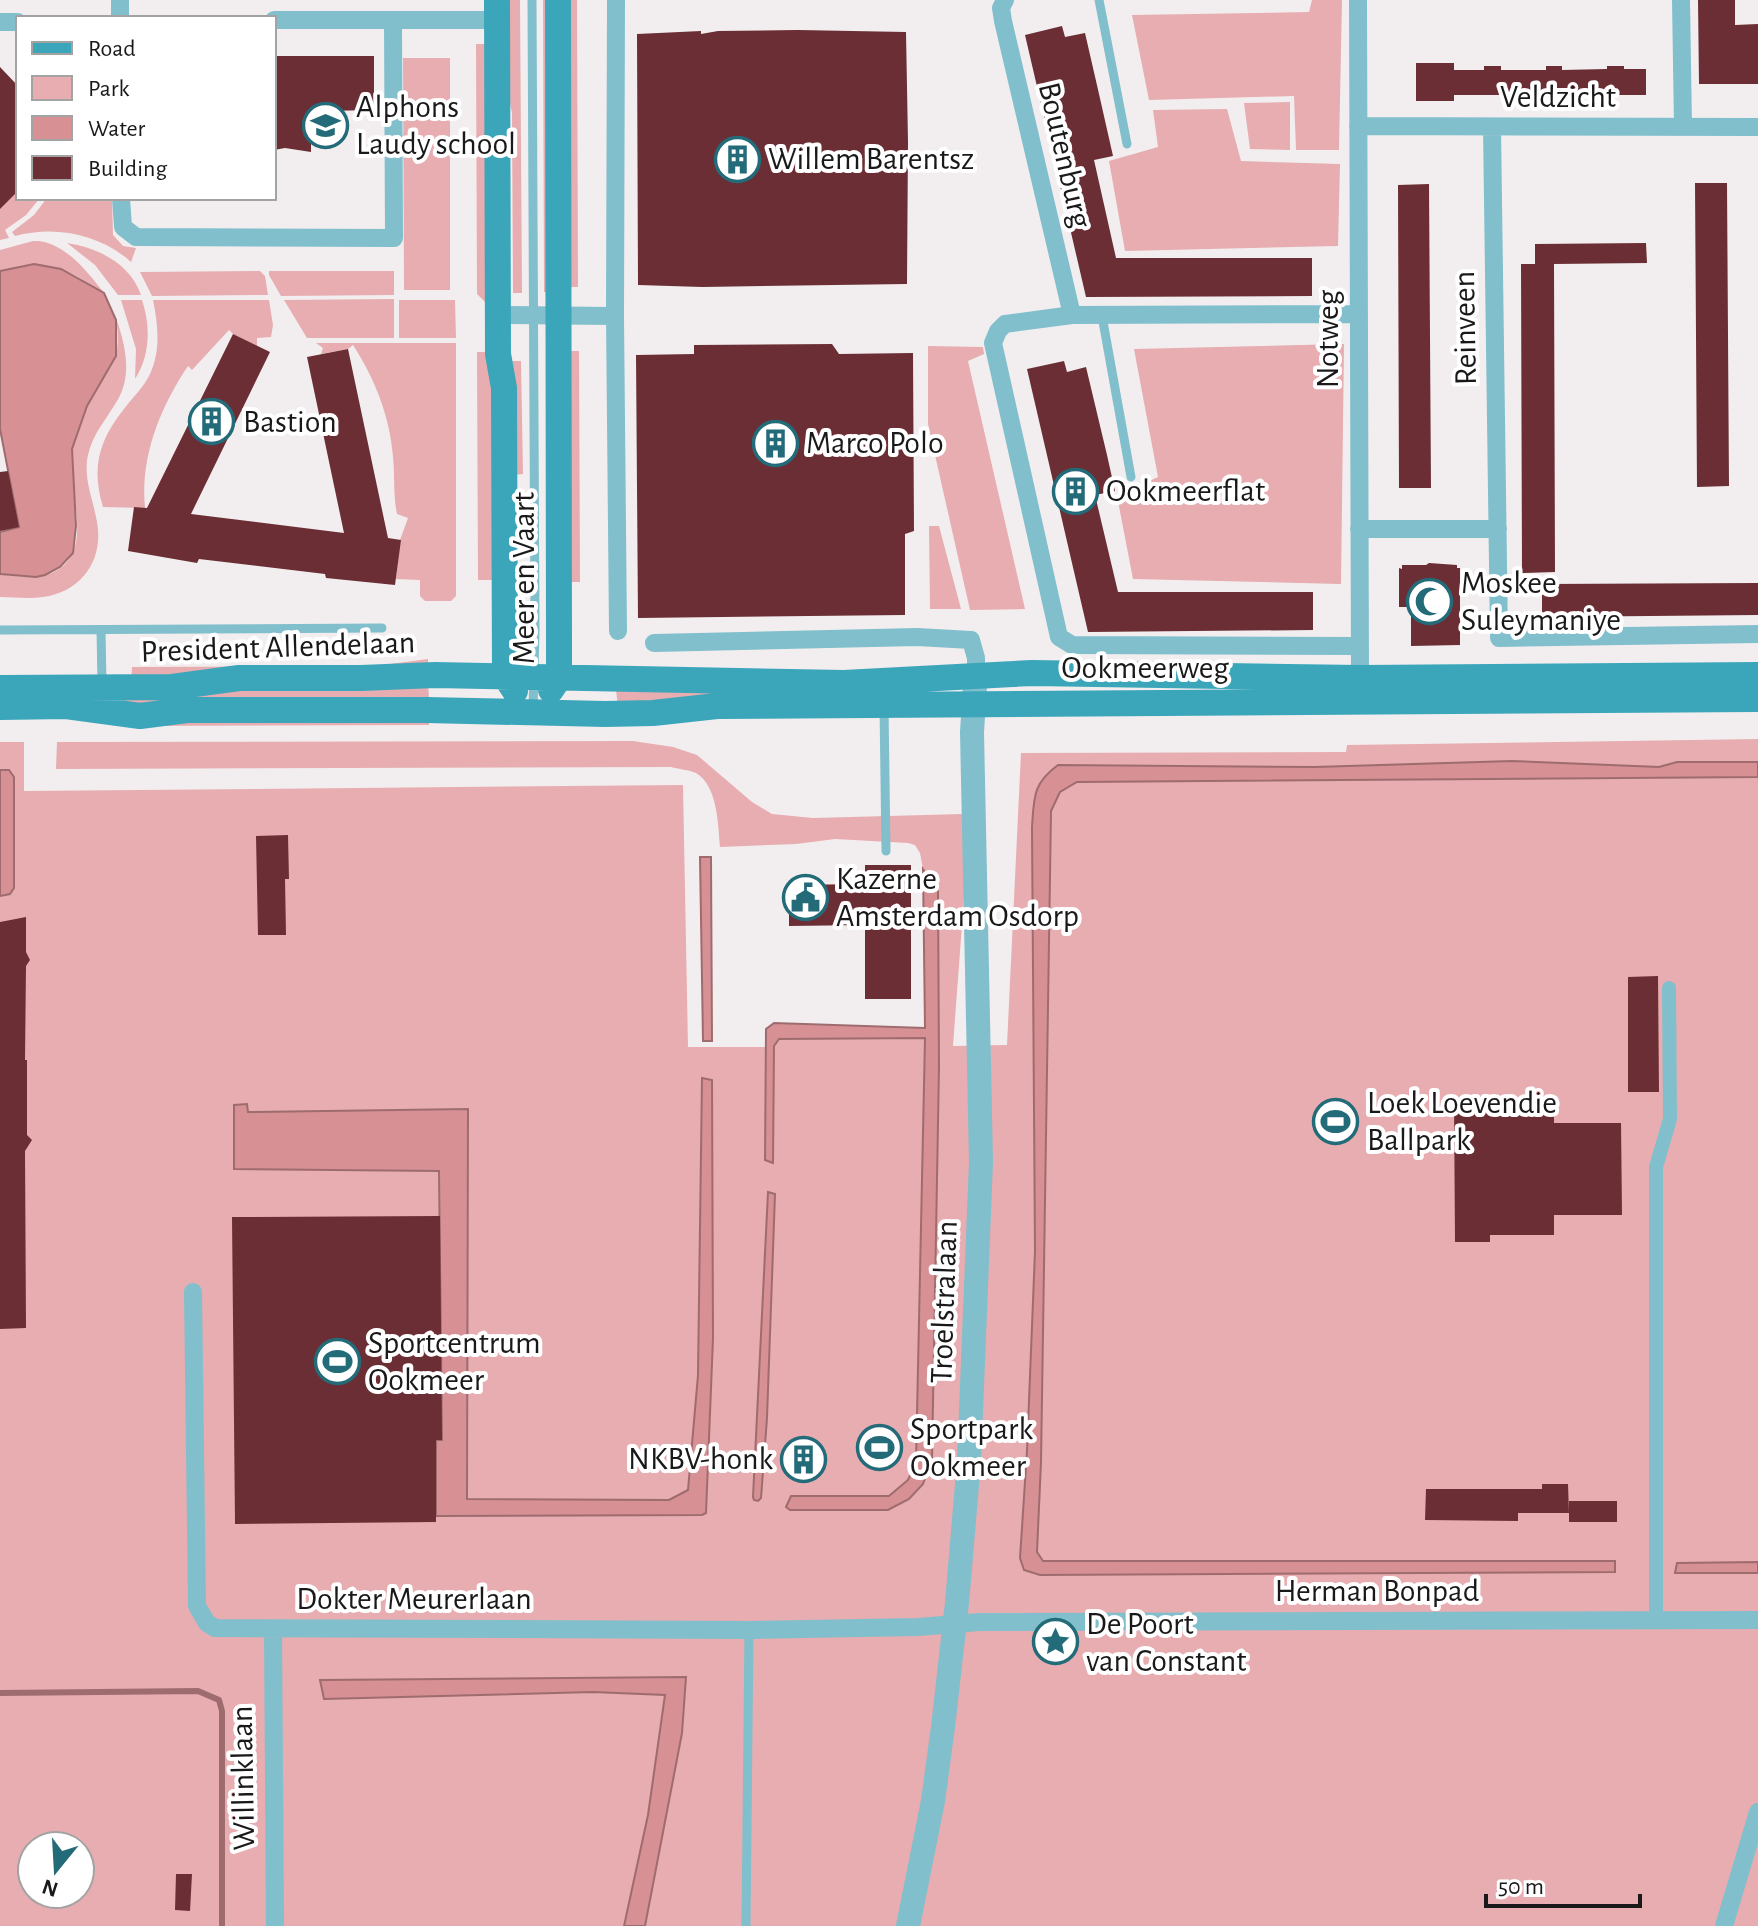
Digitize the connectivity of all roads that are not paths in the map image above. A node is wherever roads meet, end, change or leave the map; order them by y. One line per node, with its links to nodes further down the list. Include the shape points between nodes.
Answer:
1 (402, 0): 11 (street)
2 (532, 0): 20 (lane)
3 (558, 0): 20 (main road, Meer en Vaart)
4 (616, 0): 22 (street)
5 (1099, 0): 16 (lane)
6 (1358, 0): 12 (street, Notweg)
7 (1681, 0): 14 (street)
8 (1003, 4): 21 (street, Boutenburg)
9 (497, 10): 11 (street); 19 (main road, Meer en Vaart)
10 (276, 20): 11 (street)
11 (397, 20): 17 (street, via 394,238 146,238 123,227)
12 (1358, 126): 13 (street, Veldzicht); 18 (street, Notweg)
13 (1492, 127): 14 (street, Veldzicht); 26 (street, Reinveen)
14 (1683, 127): 15 (street, Veldzicht)
15 (1758, 127)
16 (1127, 144)
17 (121, 200)
18 (1358, 314): 23 (street); 25 (street, Notweg)
19 (498, 315): 20 (street); 35 (main road, Meer en Vaart, via 504,388)
20 (546, 315): 22 (street); 37 (main road, Meer en Vaart)
21 (1072, 315): 23 (street); 33 (street, Ookmeerweg, via 1005,324 993,343 1059,637 1072,645)
22 (615, 316): 30 (street)
23 (1102, 316): 24 (lane)
24 (1131, 477)
25 (1359, 529): 26 (street); 33 (street, Notweg)
26 (1498, 529): 31 (street, Reinveen, via 1499,638)
27 (382, 628): 29 (lane)
28 (0, 630): 29 (lane)
29 (101, 630): 41 (lane)
30 (618, 631)
31 (1758, 634)
32 (654, 643): 36 (street, via 971,640)
33 (1359, 646): 38 (street, Notweg)
34 (1758, 675): 38 (main road, Ookmeerweg)
35 (505, 676): 37 (main road, President Allendelaan); 41 (main road, President Allendelaan, via 239,678); 45 (main road, Meer en Vaart)
36 (976, 676): 38 (main road, Ookmeerweg); 40 (main road, Ookmeerweg); 43 (street, Troelstralaan)
37 (546, 677): 40 (main road, Ookmeerweg); 45 (main road, Meer en Vaart)
38 (1360, 678)
39 (0, 688): 41 (main road, President Allendelaan)
40 (884, 694): 43 (main road, Ookmeerweg); 45 (main road, Ookmeerweg, via 629,713); 46 (lane)
41 (102, 699): 44 (main road, President Allendelaan, via 66,706); 45 (main road, President Allendelaan, via 140,716 187,710)
42 (1758, 699): 43 (main road, Ookmeerweg)
43 (974, 705): 51 (street, Troelstralaan, via 981,1162 969,1461)
44 (0, 707)
45 (532, 712)
46 (886, 851)
47 (1669, 988): 49 (street, via 1670,1119 1656,1171)
48 (193, 1292): 52 (street, Dokter Meurerlaan, via 197,1606 215,1628)
49 (1656, 1618): 50 (street, Herman Bonpad); 51 (street, Herman Bonpad)
50 (1758, 1620)
51 (955, 1624): 53 (street, Dokter Meurerlaan); 57 (street, Troelstralaan, via 933,1801)
52 (273, 1629): 53 (street, Dokter Meurerlaan); 55 (street, Willinklaan)
53 (749, 1630): 56 (lane)
54 (1758, 1812): 58 (street)
55 (275, 1926)
56 (746, 1926)
57 (908, 1926)
58 (1724, 1926)

